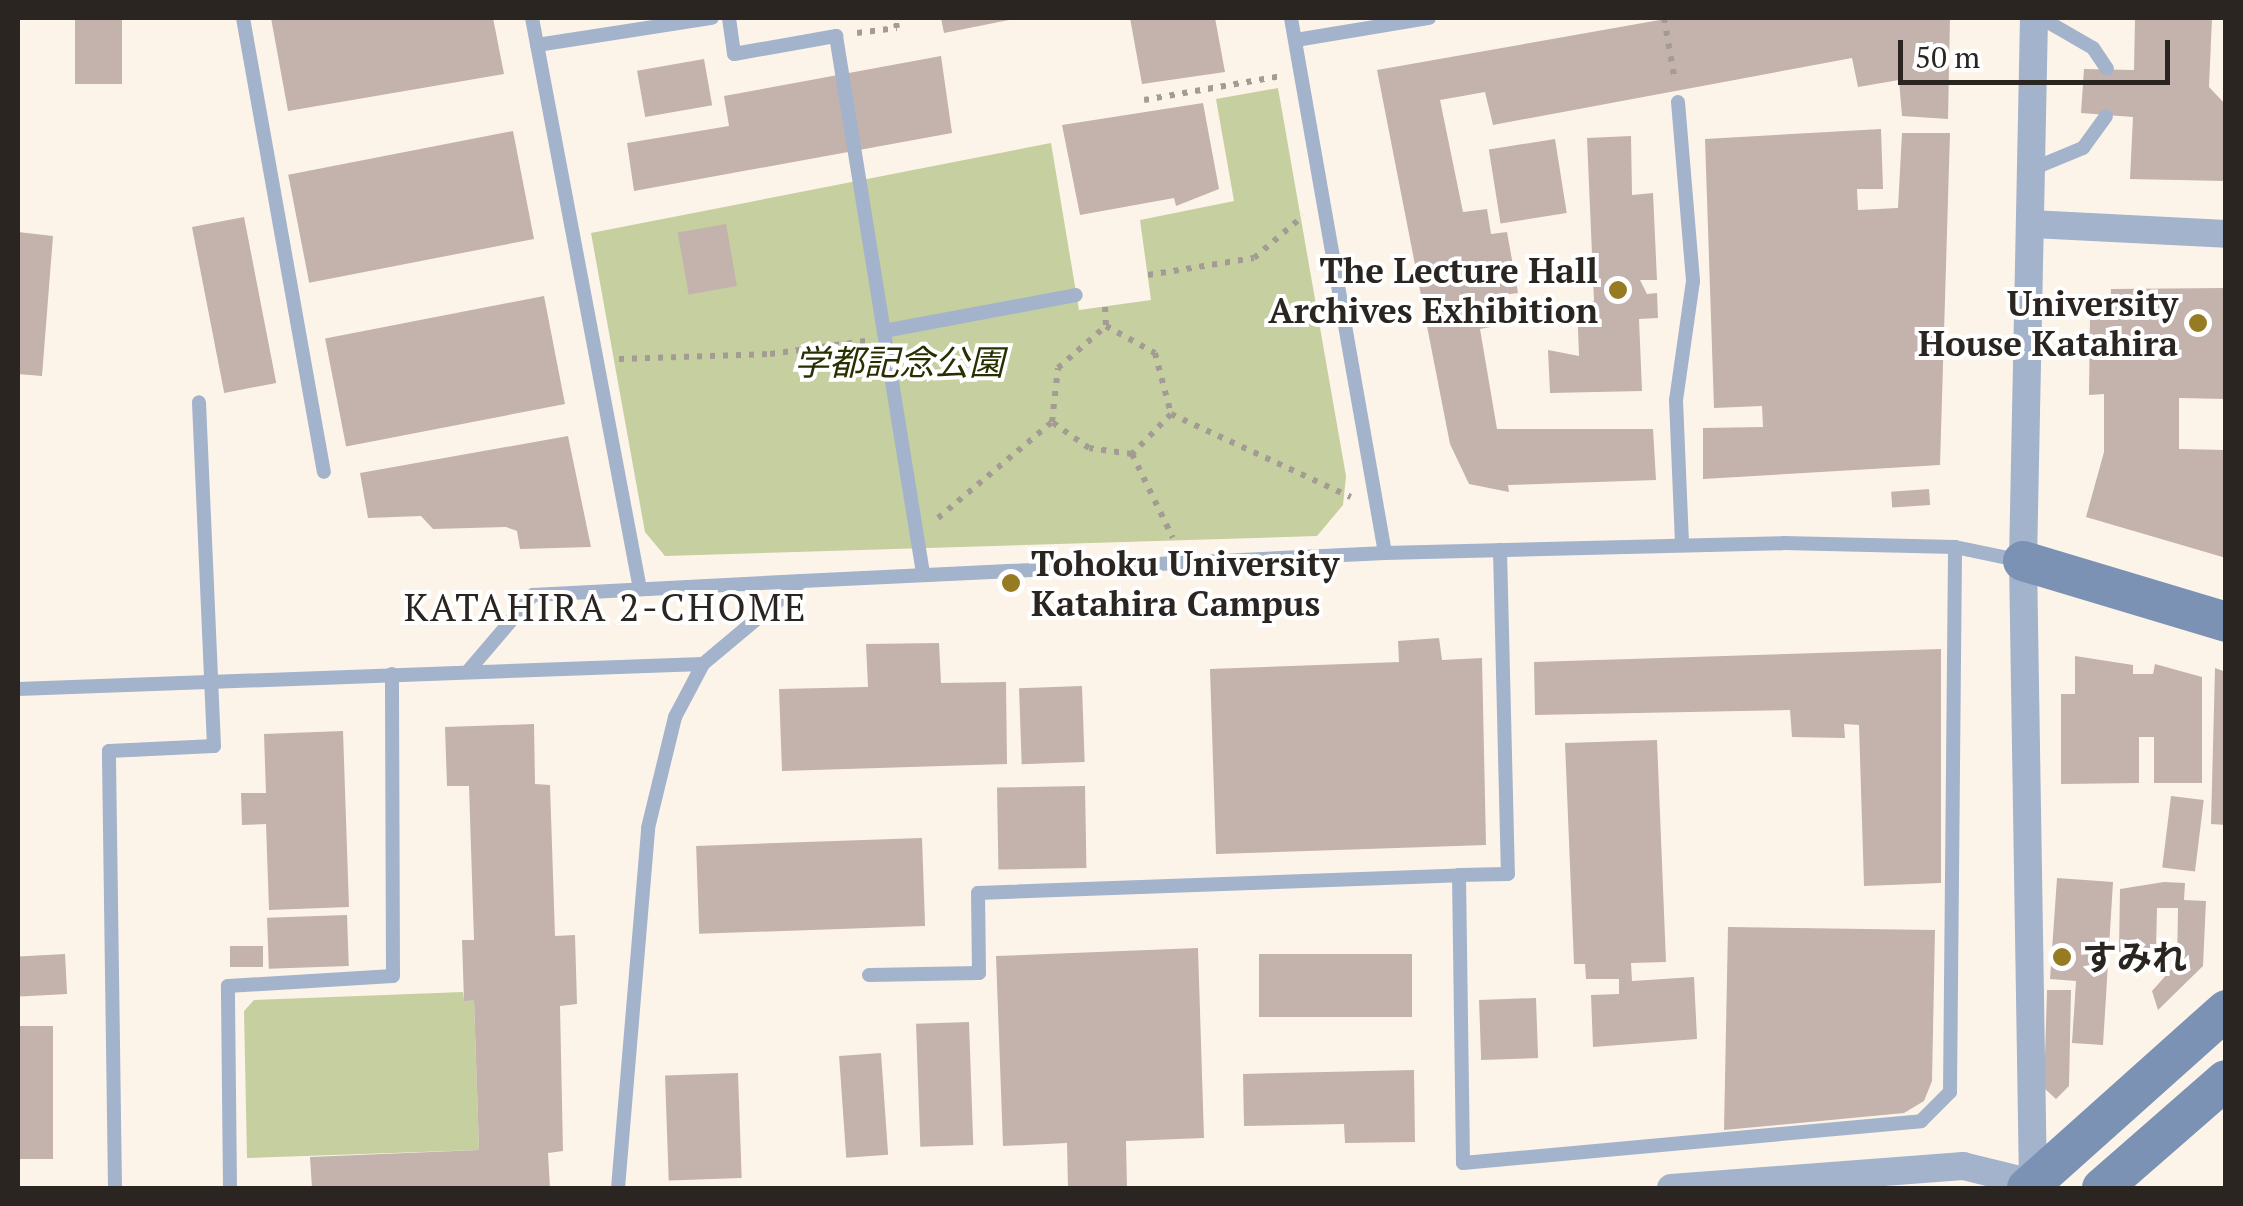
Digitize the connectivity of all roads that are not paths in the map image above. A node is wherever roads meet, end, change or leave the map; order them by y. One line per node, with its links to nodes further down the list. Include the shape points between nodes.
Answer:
1 (244, 18): 19 (lane)
2 (532, 18): 9 (lane)
3 (712, 18): 9 (lane)
4 (729, 18): 17 (lane, via 734,54 836,36)
5 (1291, 18): 8 (lane)
6 (1430, 18): 8 (lane)
7 (2038, 18): 10 (lane, via 2093,48); 13 (street)
8 (1296, 40): 23 (lane)
9 (537, 45): 27 (lane)
10 (2107, 70)
11 (1678, 102): 20 (lane, via 1693,281 1676,400)
12 (2106, 116): 13 (lane, via 2084,148)
13 (2032, 169): 14 (street)
14 (2032, 224): 15 (street); 24 (street)
15 (2226, 234)
16 (1076, 295): 17 (lane)
17 (884, 334): 25 (lane)
18 (199, 402): 32 (lane)
19 (324, 472)
20 (1682, 542): 21 (lane); 22 (lane)
21 (1955, 547): 24 (lane); 34 (lane, via 1950,1092 1922,1121 1464,1163)
22 (1500, 550): 23 (lane); 34 (lane, via 1508,874)
23 (1385, 553): 25 (lane)
24 (2023, 561): 28 (street); 38 (street)
25 (923, 574): 26 (lane)
26 (802, 581): 27 (lane); 29 (lane)
27 (639, 584): 30 (lane, via 533,595)
28 (2226, 622)
29 (704, 664): 30 (lane); 41 (lane, via 674,717 648,828)
30 (469, 670): 31 (lane)
31 (392, 674): 32 (lane); 40 (lane, via 394,976 228,986)
32 (213, 681): 33 (lane); 39 (lane, via 214,746 109,751)
33 (18, 688)
34 (1459, 874): 35 (lane, via 978,892 979,973)
35 (869, 975)
36 (2226, 1010): 38 (street)
37 (2226, 1080): 43 (street)
38 (2030, 1186): 42 (street, via 1963,1166)
39 (115, 1188)
40 (230, 1188)
41 (618, 1188)
42 (1671, 1188)
43 (2102, 1188)

